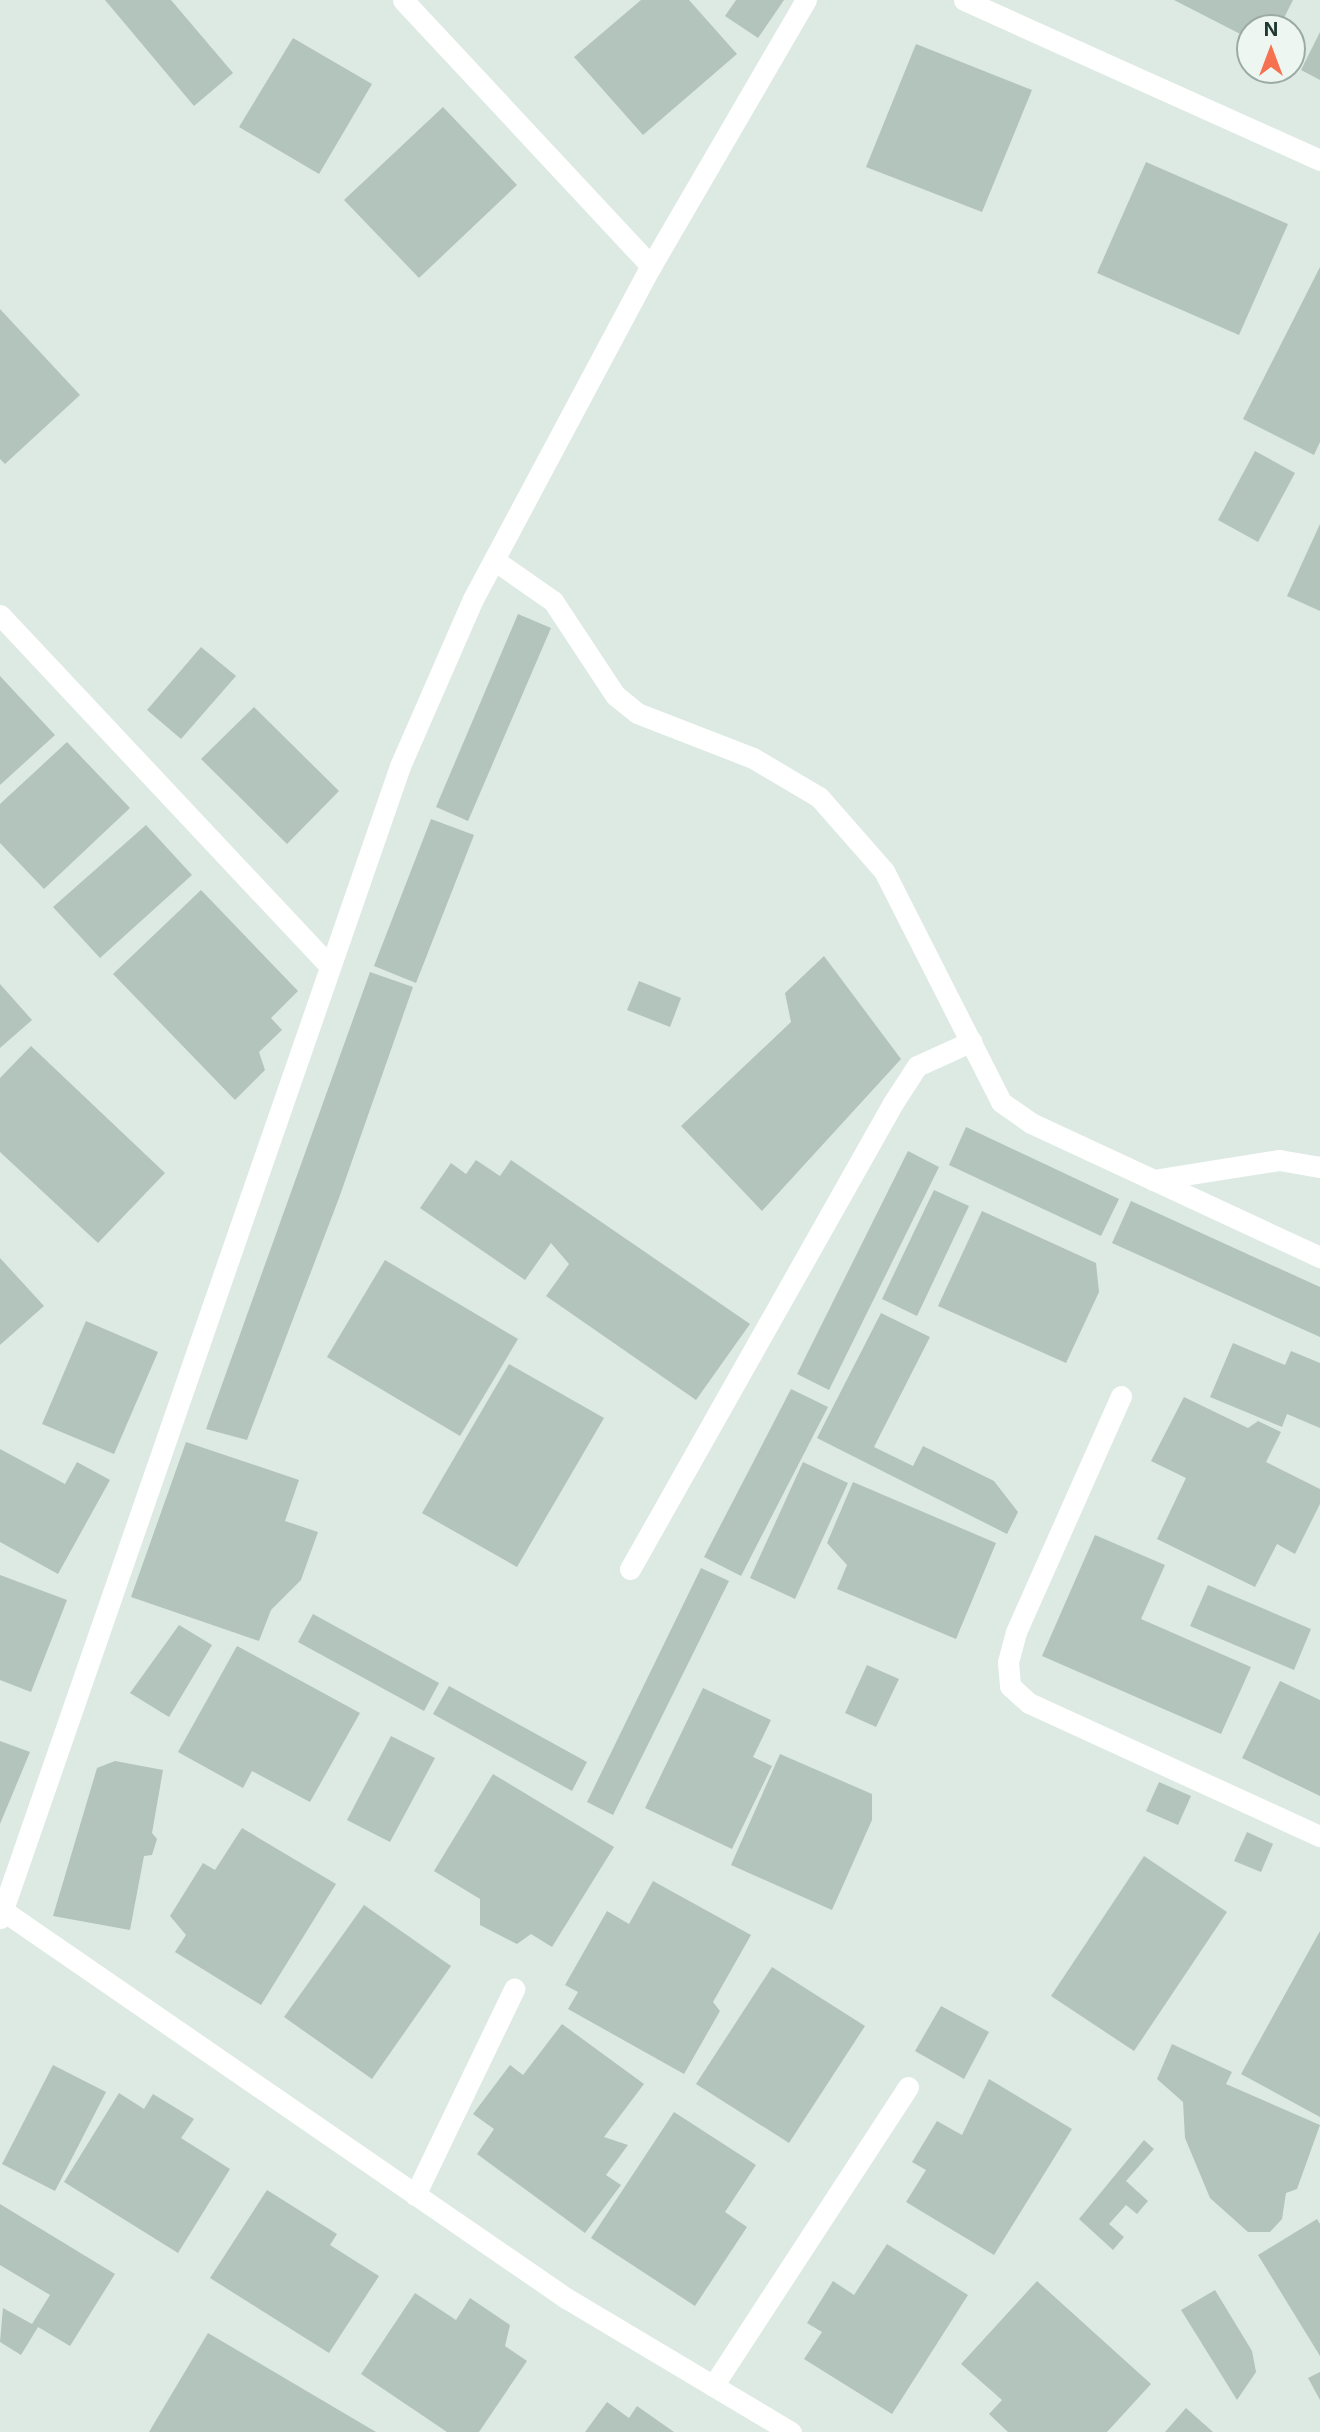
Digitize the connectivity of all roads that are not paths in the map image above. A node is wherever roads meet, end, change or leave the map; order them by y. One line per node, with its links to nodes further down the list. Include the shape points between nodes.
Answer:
1 (402, 0): 5 (street)
2 (806, 0): 5 (street)
3 (964, 0): 4 (street)
4 (1320, 160)
5 (651, 266): 6 (street)
6 (494, 560): 8 (street, via 400,766); 9 (street, via 553,601 615,695 636,713 753,758 819,797 884,871)
7 (0, 615): 8 (street)
8 (329, 965): 16 (street)
9 (972, 1041): 11 (street, via 1000,1102); 14 (street, via 917,1066 893,1103)
10 (1320, 1167): 11 (street, via 1279,1160)
11 (1153, 1180): 12 (street)
12 (1320, 1257)
13 (1121, 1396): 15 (street, via 1016,1632 1007,1662 1010,1686 1030,1703)
14 (630, 1569)
15 (1320, 1836)
16 (1, 1914): 19 (street)
17 (514, 1989): 19 (street)
18 (908, 2087): 20 (street)
19 (415, 2195): 20 (street, via 566,2298)
20 (713, 2386): 21 (street)
21 (792, 2432)

